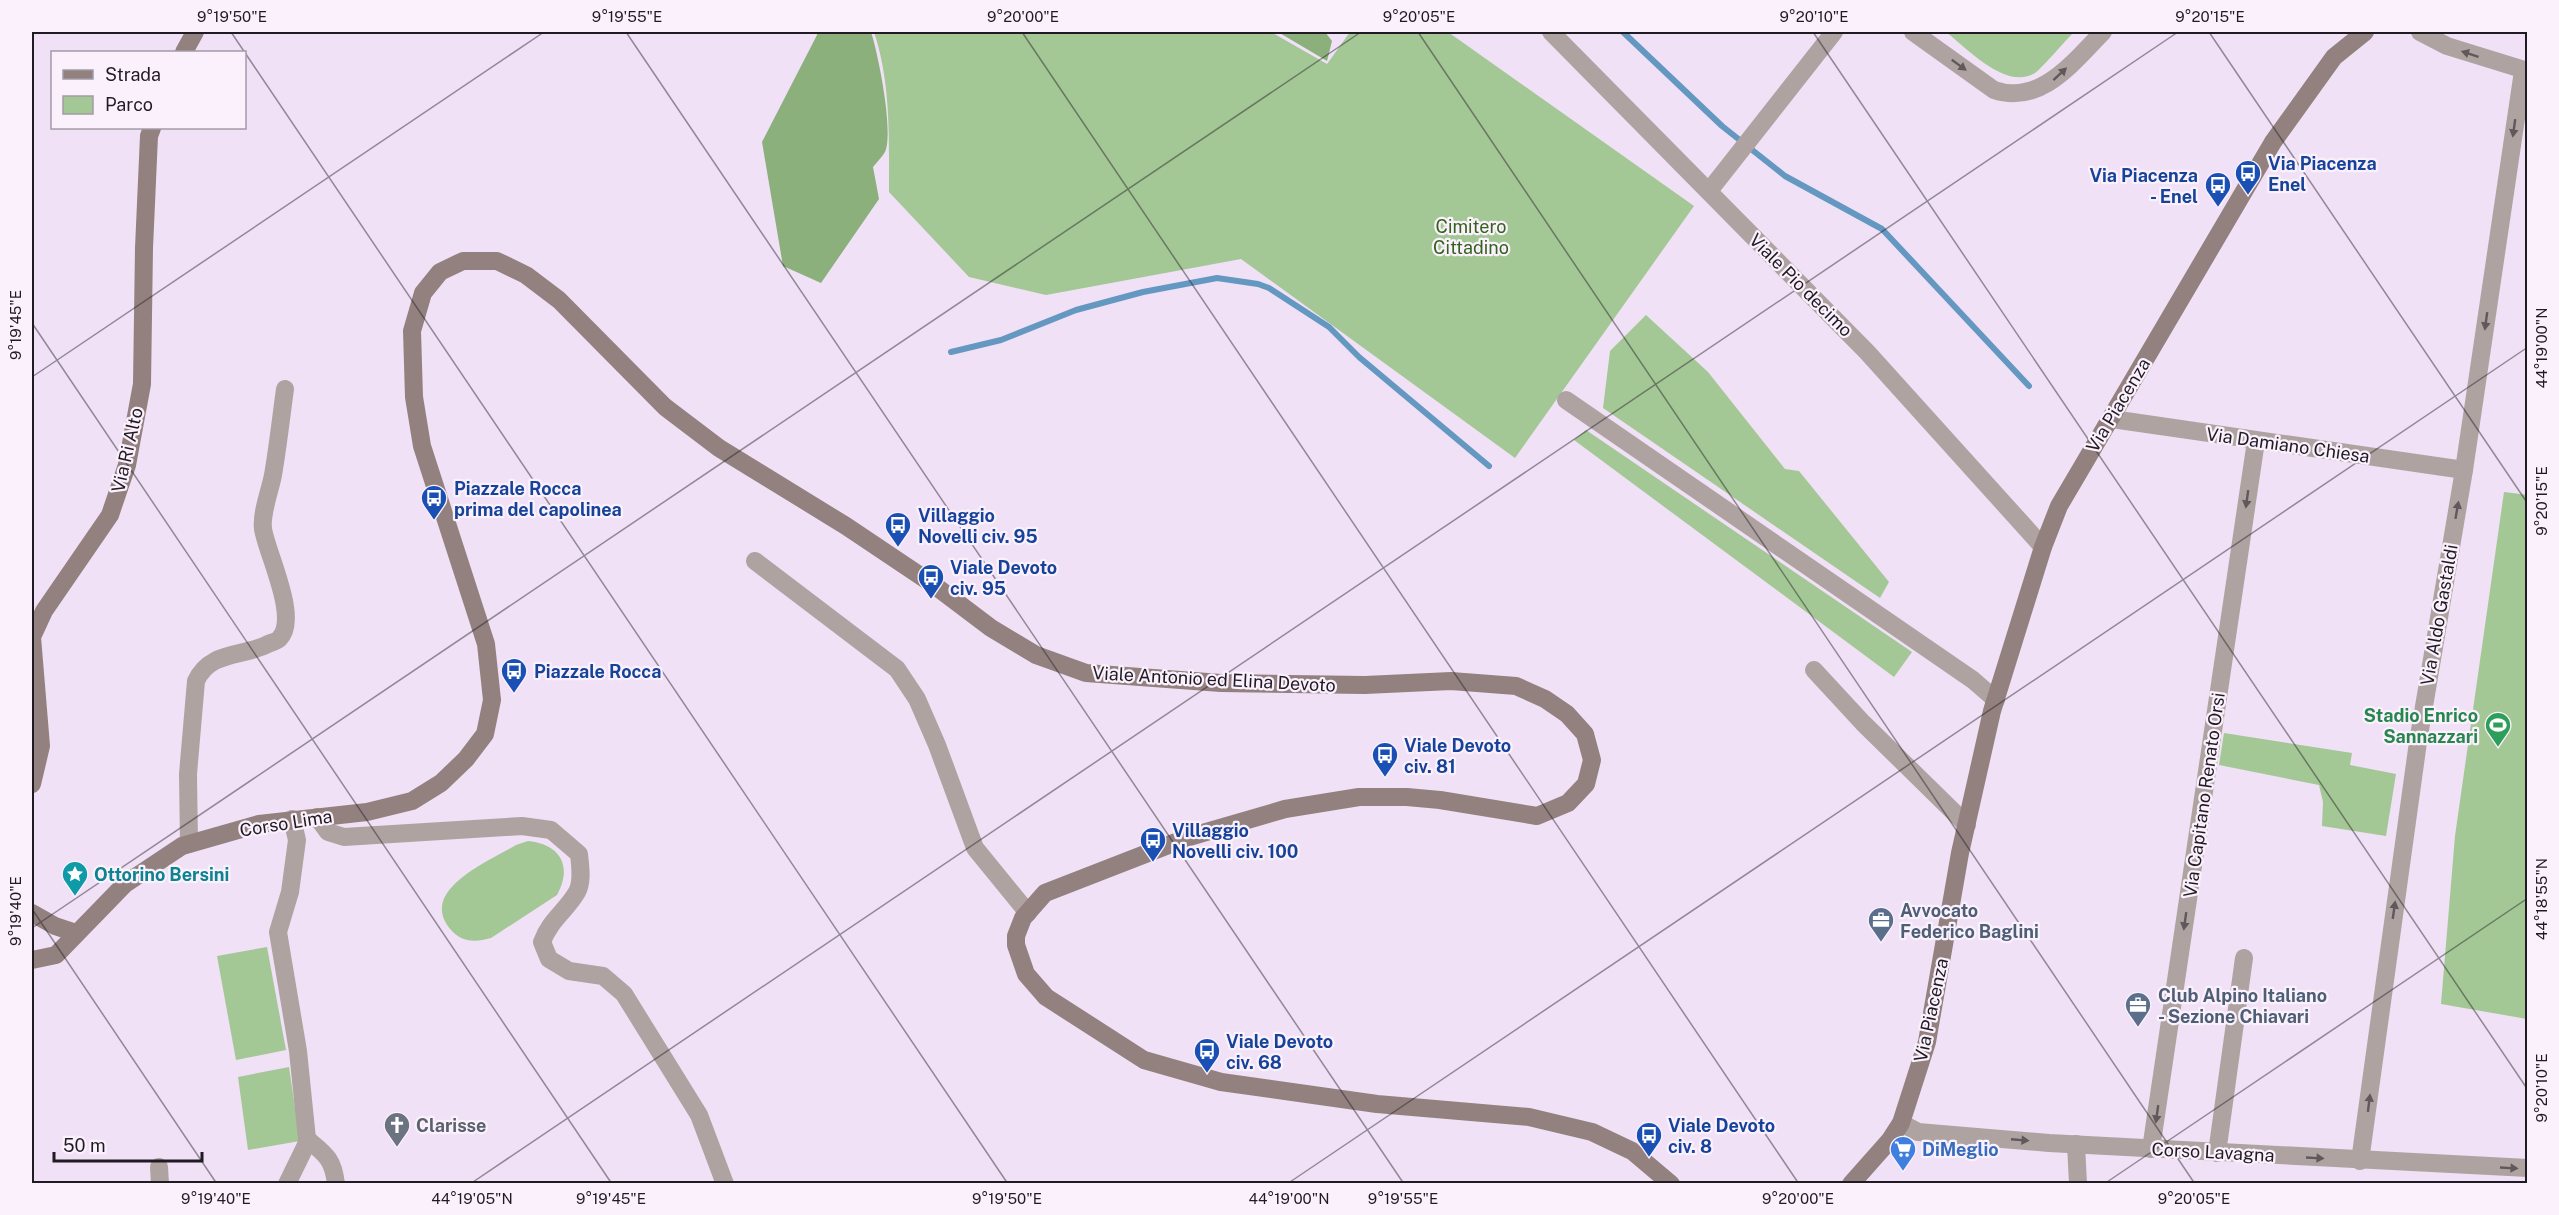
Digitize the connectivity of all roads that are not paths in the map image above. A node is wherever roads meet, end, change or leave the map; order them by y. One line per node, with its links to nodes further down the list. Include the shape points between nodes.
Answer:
1 (195, 32): 8 (street)
2 (1551, 32): 11 (street, Viale Pio decimo)
3 (1834, 32): 11 (street)
4 (1913, 32): 5 (street, one-way to 5, via 1994,90 2007,94 2026,93 2054,80)
5 (2103, 32)
6 (2365, 32): 14 (street, Via Piacenza, via 2334,57 2273,142)
7 (2420, 32): 9 (street, one-way to 7, via 2447,46)
8 (185, 51)
9 (2525, 71): 16 (street, Via Aldo Gastaldi, one-way to 16)
10 (152, 129): 22 (street, Via Ri Alto, via 144,248 142,384 128,465 110,515 44,611 32,637 42,746)
11 (1709, 191): 17 (street, Viale Pio decimo, via 1867,352)
12 (285, 389): 26 (street, via 263,527 282,591 284,628 279,639 254,651 213,661 196,681 188,774)
13 (1566, 400): 21 (street, via 1973,680)
14 (2112, 419): 15 (street, Via Damiano Chiesa); 17 (street, Via Piacenza, via 2075,475)
15 (2256, 441): 16 (street, Via Damiano Chiesa); 35 (street, Via Capitano Renato Orsi, one-way to 35)
16 (2464, 470): 37 (street, Via Aldo Gastaldi, one-way to 16, via 2418,742)
17 (2043, 547): 21 (street, Via Piacenza)
18 (755, 561): 28 (street, via 897,669 917,699 975,848)
19 (1814, 670): 25 (street)
20 (492, 700): 23 (street, Corso Lima, via 485,734 441,783 412,801 367,812); 28 (street, Viale Antonio ed Elina Devoto, via 486,644 422,446 414,397 412,331 423,293 440,272 463,261 497,261 526,275 559,300 665,407 719,448 846,526 1036,655 1086,673 1221,683 1365,685 1451,681 1516,686 1567,714 1585,735 1592,760 1586,784 1568,803 1537,816 1407,797 1359,797 1285,809 1189,837 1045,893)
21 (1996, 700): 25 (street, Via Piacenza)
22 (32, 784)
23 (317, 817): 24 (street, Corso Lima); 41 (street, via 328,832 344,837 522,826 550,830 579,854 578,890 548,927 542,942 549,959 569,971 603,976 624,994 699,1115)
24 (292, 819): 26 (street, Corso Lima); 33 (street, via 297,840 290,892 278,932 298,1051)
25 (1967, 825): 32 (street, Via Piacenza, via 1928,1042)
26 (189, 843): 29 (street, Corso Lima, via 125,884)
27 (32, 913): 29 (street)
28 (1028, 913): 42 (street, Viale Antonio ed Elina Devoto, via 1016,936 1026,974 1046,997 1144,1060 1232,1084 1377,1104 1529,1117 1592,1132 1632,1151)
29 (76, 933): 31 (street, Corso Lima, via 56,955)
30 (2244, 958): 36 (street)
31 (32, 960)
32 (1901, 1123): 34 (street, Corso Lavagna, one-way to 34, via 1918,1132); 43 (street, Via Piacenza)
33 (307, 1139): 39 (street); 40 (street, via 326,1154 334,1168)
34 (2076, 1144): 35 (street, Corso Lavagna); 44 (street)
35 (2151, 1149): 36 (street, Corso Lavagna)
36 (2217, 1153): 37 (street, Corso Lavagna, one-way to 37)
37 (2360, 1161): 38 (street, Corso Lavagna, one-way to 38)
38 (2528, 1168)
39 (287, 1184)
40 (336, 1184)
41 (726, 1184)
42 (1671, 1184)
43 (1851, 1184)
44 (2078, 1184)

